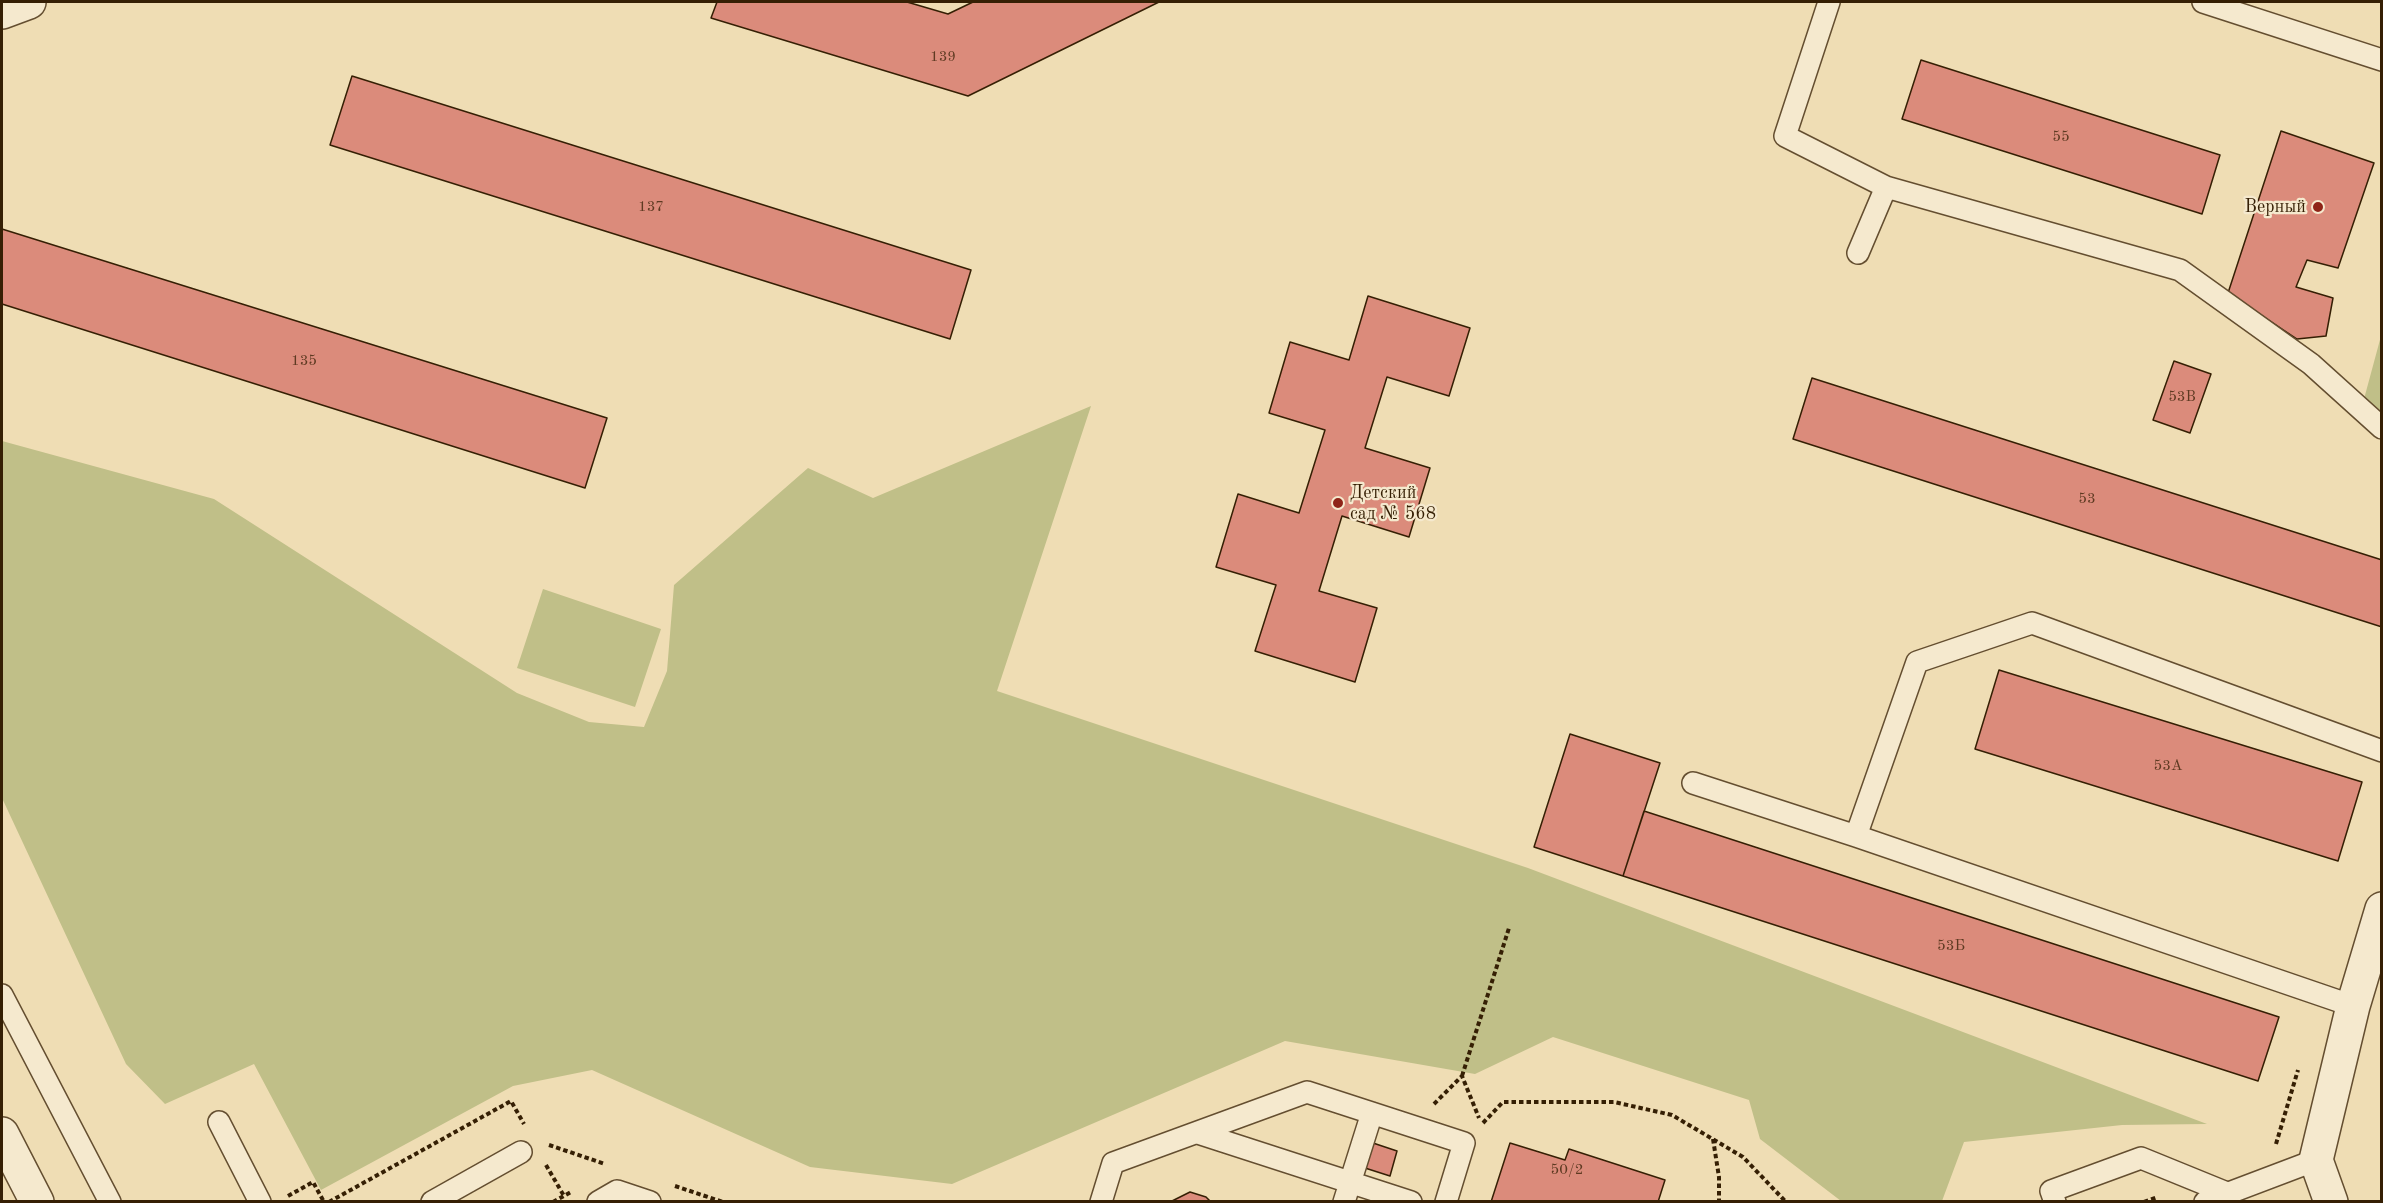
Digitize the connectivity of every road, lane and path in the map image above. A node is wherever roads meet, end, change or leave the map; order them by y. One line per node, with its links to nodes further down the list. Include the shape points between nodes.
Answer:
1 (1829, 2): 4 (lane, via 1785,136)
2 (2203, 2): 3 (lane)
3 (2382, 60)
4 (1886, 187): 5 (lane); 6 (lane, via 2180,270 2311,364)
5 (1858, 253)
6 (2382, 428)
7 (2382, 751): 9 (lane, via 2032,623 1917,662)
8 (1693, 783): 9 (lane)
9 (1856, 836): 13 (lane)
10 (2382, 909): 13 (street)
11 (1509, 928): 14 (path)
12 (2, 995): 27 (lane)
13 (2353, 1006): 22 (street)
14 (1462, 1076): 15 (path); 20 (path, via 1482,1125 1503,1102 1614,1102 1672,1115)
15 (1430, 1108)
16 (1372, 1113): 18 (lane, via 1307,1092); 23 (lane); 35 (lane, via 1464,1143)
17 (219, 1122): 28 (lane)
18 (1198, 1133): 23 (lane); 33 (lane, via 1113,1163)
19 (2, 1134): 26 (street)
20 (1713, 1138): 36 (path); 37 (path, via 1743,1157)
21 (521, 1152): 30 (lane)
22 (2316, 1160): 24 (lane); 40 (street)
23 (1347, 1192): 34 (lane)
24 (2227, 1193): 38 (lane, via 2140,1158 2052,1191); 39 (lane)
25 (287, 1197): 29 (path, via 313,1182)
26 (37, 1202)
27 (110, 1202)
28 (260, 1202)
29 (324, 1202)
30 (432, 1202)
31 (598, 1202): 32 (lane, via 616,1191)
32 (650, 1202)
33 (1101, 1202)
34 (1411, 1202)
35 (1446, 1202)
36 (1719, 1202)
37 (1786, 1202)
38 (2055, 1202)
39 (2205, 1202)
40 (2331, 1202)

